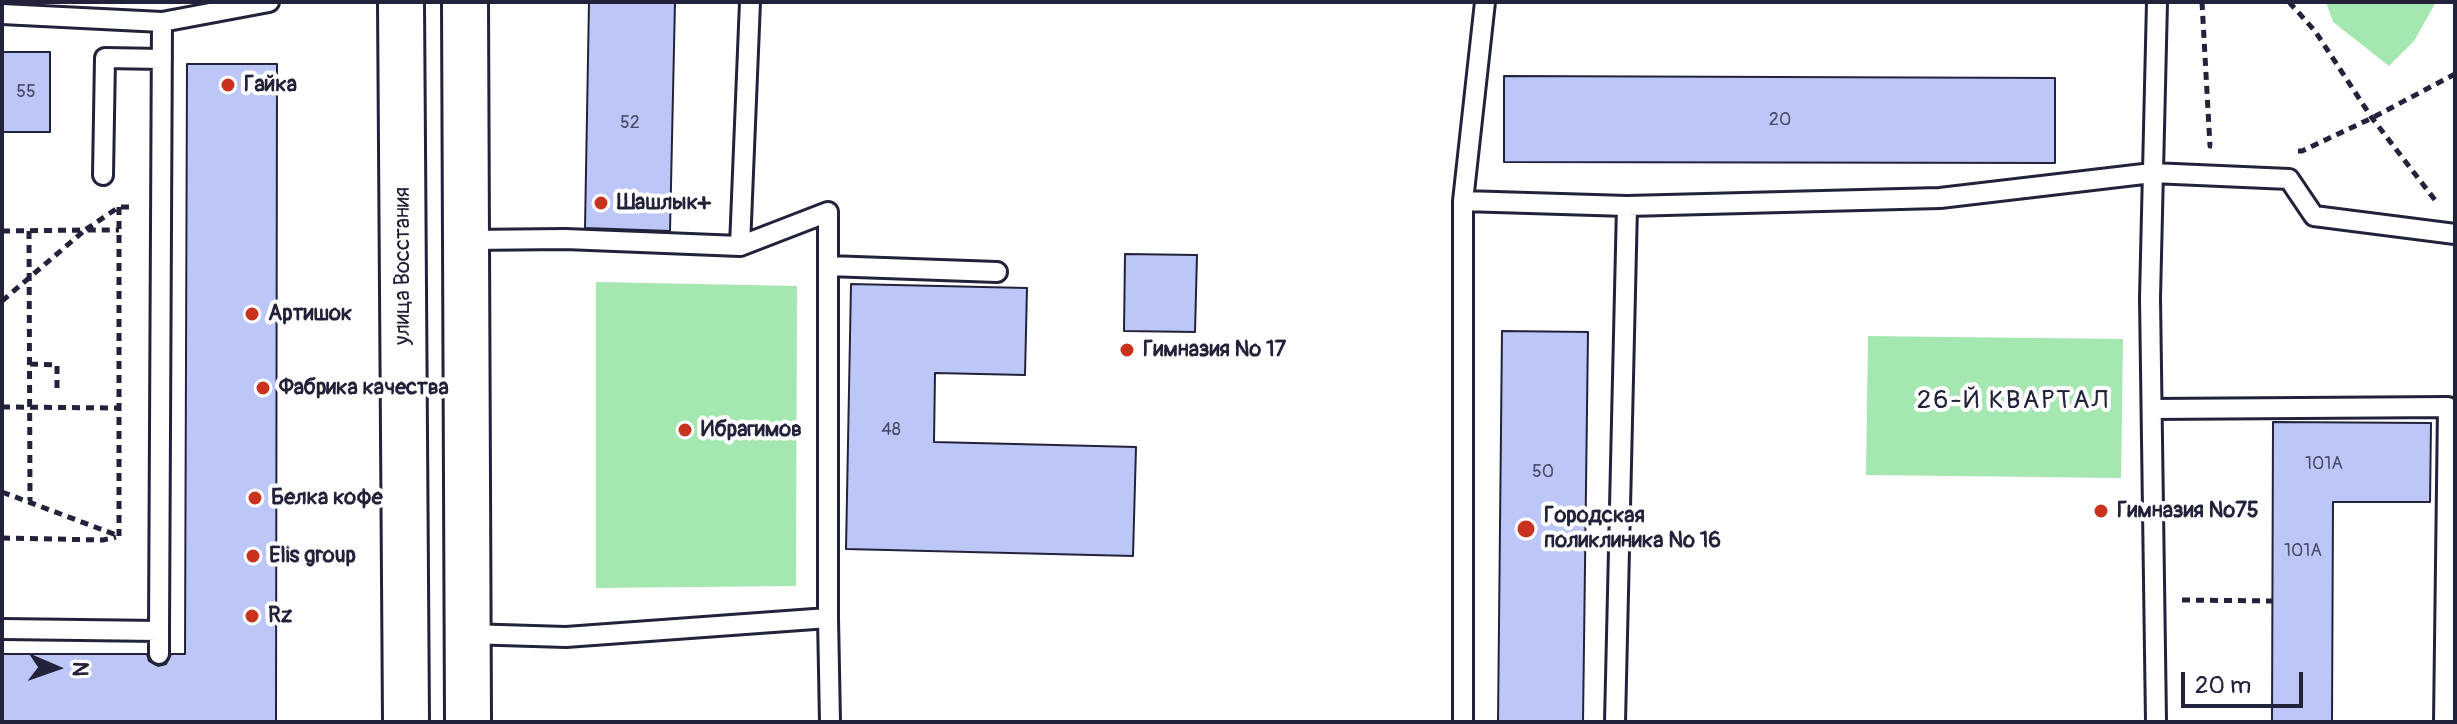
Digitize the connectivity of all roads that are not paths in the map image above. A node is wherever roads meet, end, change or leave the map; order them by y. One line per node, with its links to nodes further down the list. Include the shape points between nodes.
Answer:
1 (269, 2): 8 (lane)
2 (401, 2): 25 (main road, улица Восстания)
3 (465, 2): 15 (main road)
4 (750, 2): 16 (lane)
5 (1485, 2): 12 (lane)
6 (2157, 2): 10 (lane)
7 (2, 14): 8 (lane)
8 (162, 22): 9 (lane)
9 (162, 59): 11 (lane, via 105,58); 22 (lane)
10 (2152, 173): 13 (lane, via 1940,198); 14 (lane, via 2289,179 2314,216); 19 (lane)
11 (103, 175)
12 (1463, 201): 13 (lane); 28 (lane)
13 (1627, 206): 29 (lane)
14 (2455, 234)
15 (467, 240): 16 (lane); 23 (main road)
16 (740, 246): 17 (lane, via 828,212)
17 (828, 266): 18 (lane); 20 (lane)
18 (997, 272)
19 (2152, 409): 30 (lane); 31 (lane, via 2448,407)
20 (828, 618): 23 (lane, via 566,637); 27 (lane)
21 (2, 629): 22 (lane)
22 (159, 631): 24 (lane)
23 (467, 634): 26 (main road)
24 (159, 654)
25 (406, 722)
26 (468, 722)
27 (830, 722)
28 (1463, 722)
29 (1615, 722)
30 (2156, 722)
31 (2444, 722)

